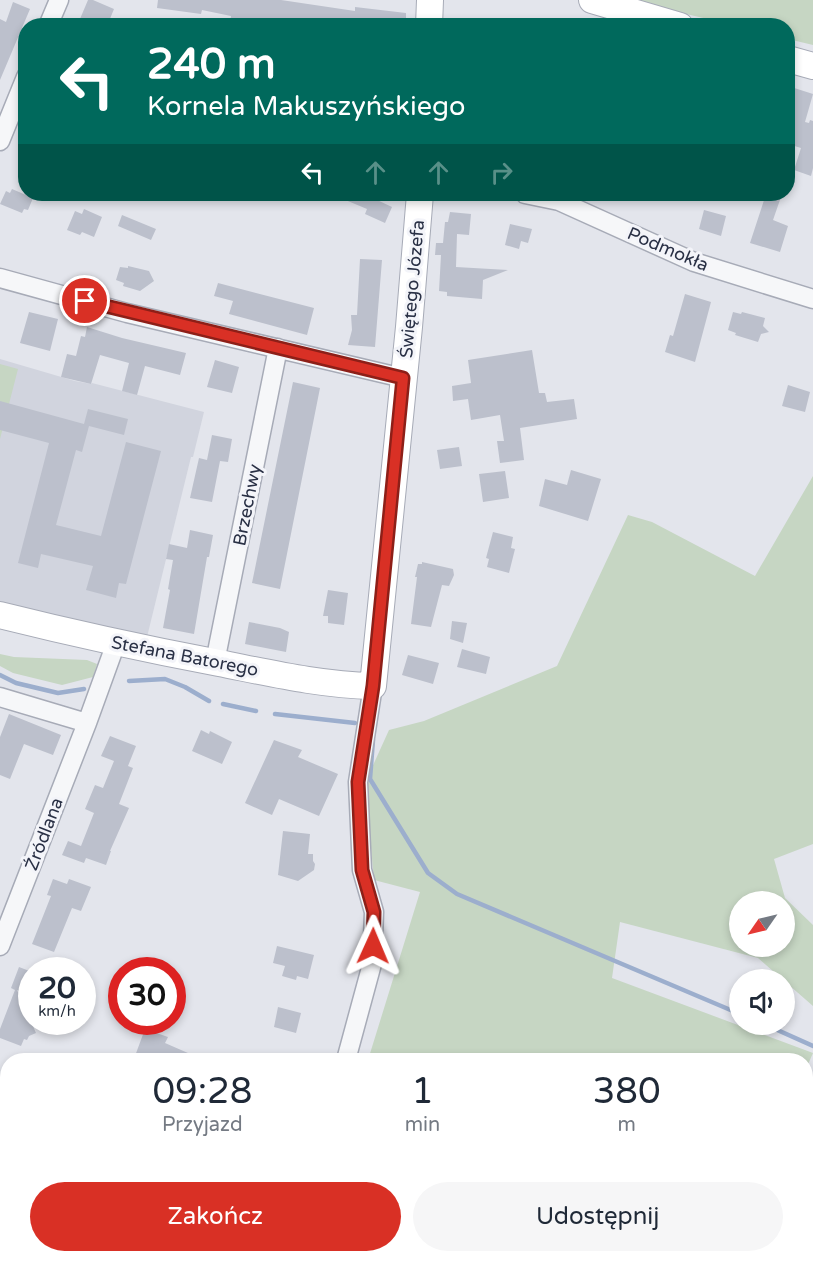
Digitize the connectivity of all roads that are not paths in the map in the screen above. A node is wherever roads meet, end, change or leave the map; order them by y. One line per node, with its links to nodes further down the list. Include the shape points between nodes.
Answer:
1 (59, 0): 4 (street)
2 (430, 0): 5 (street)
3 (592, 0): 6 (street)
4 (51, 18)
5 (429, 18)
6 (653, 18)
7 (795, 61): 8 (street)
8 (813, 66)
9 (18, 97): 10 (street)
10 (0, 141)
11 (419, 201): 16 (street, Świętego Józefa)
12 (560, 201): 14 (street, Podmokła, via 694,262)
13 (0, 278): 15 (street)
14 (813, 299)
15 (278, 348): 16 (street); 19 (street, Brzechwy)
16 (403, 378): 20 (street, Świętego Józefa)
17 (0, 615): 18 (street, Stefana Batorego)
18 (116, 643): 19 (street, Stefana Batorego); 22 (street, Źródlana)
19 (215, 662): 20 (street, Stefana Batorego, via 346,686)
20 (373, 686): 24 (street, Świętego Józefa, via 358,782 362,870 374,912 372,964)
21 (0, 697): 22 (street)
22 (87, 723): 23 (street, Źródlana)
23 (0, 946)
24 (348, 1053)

